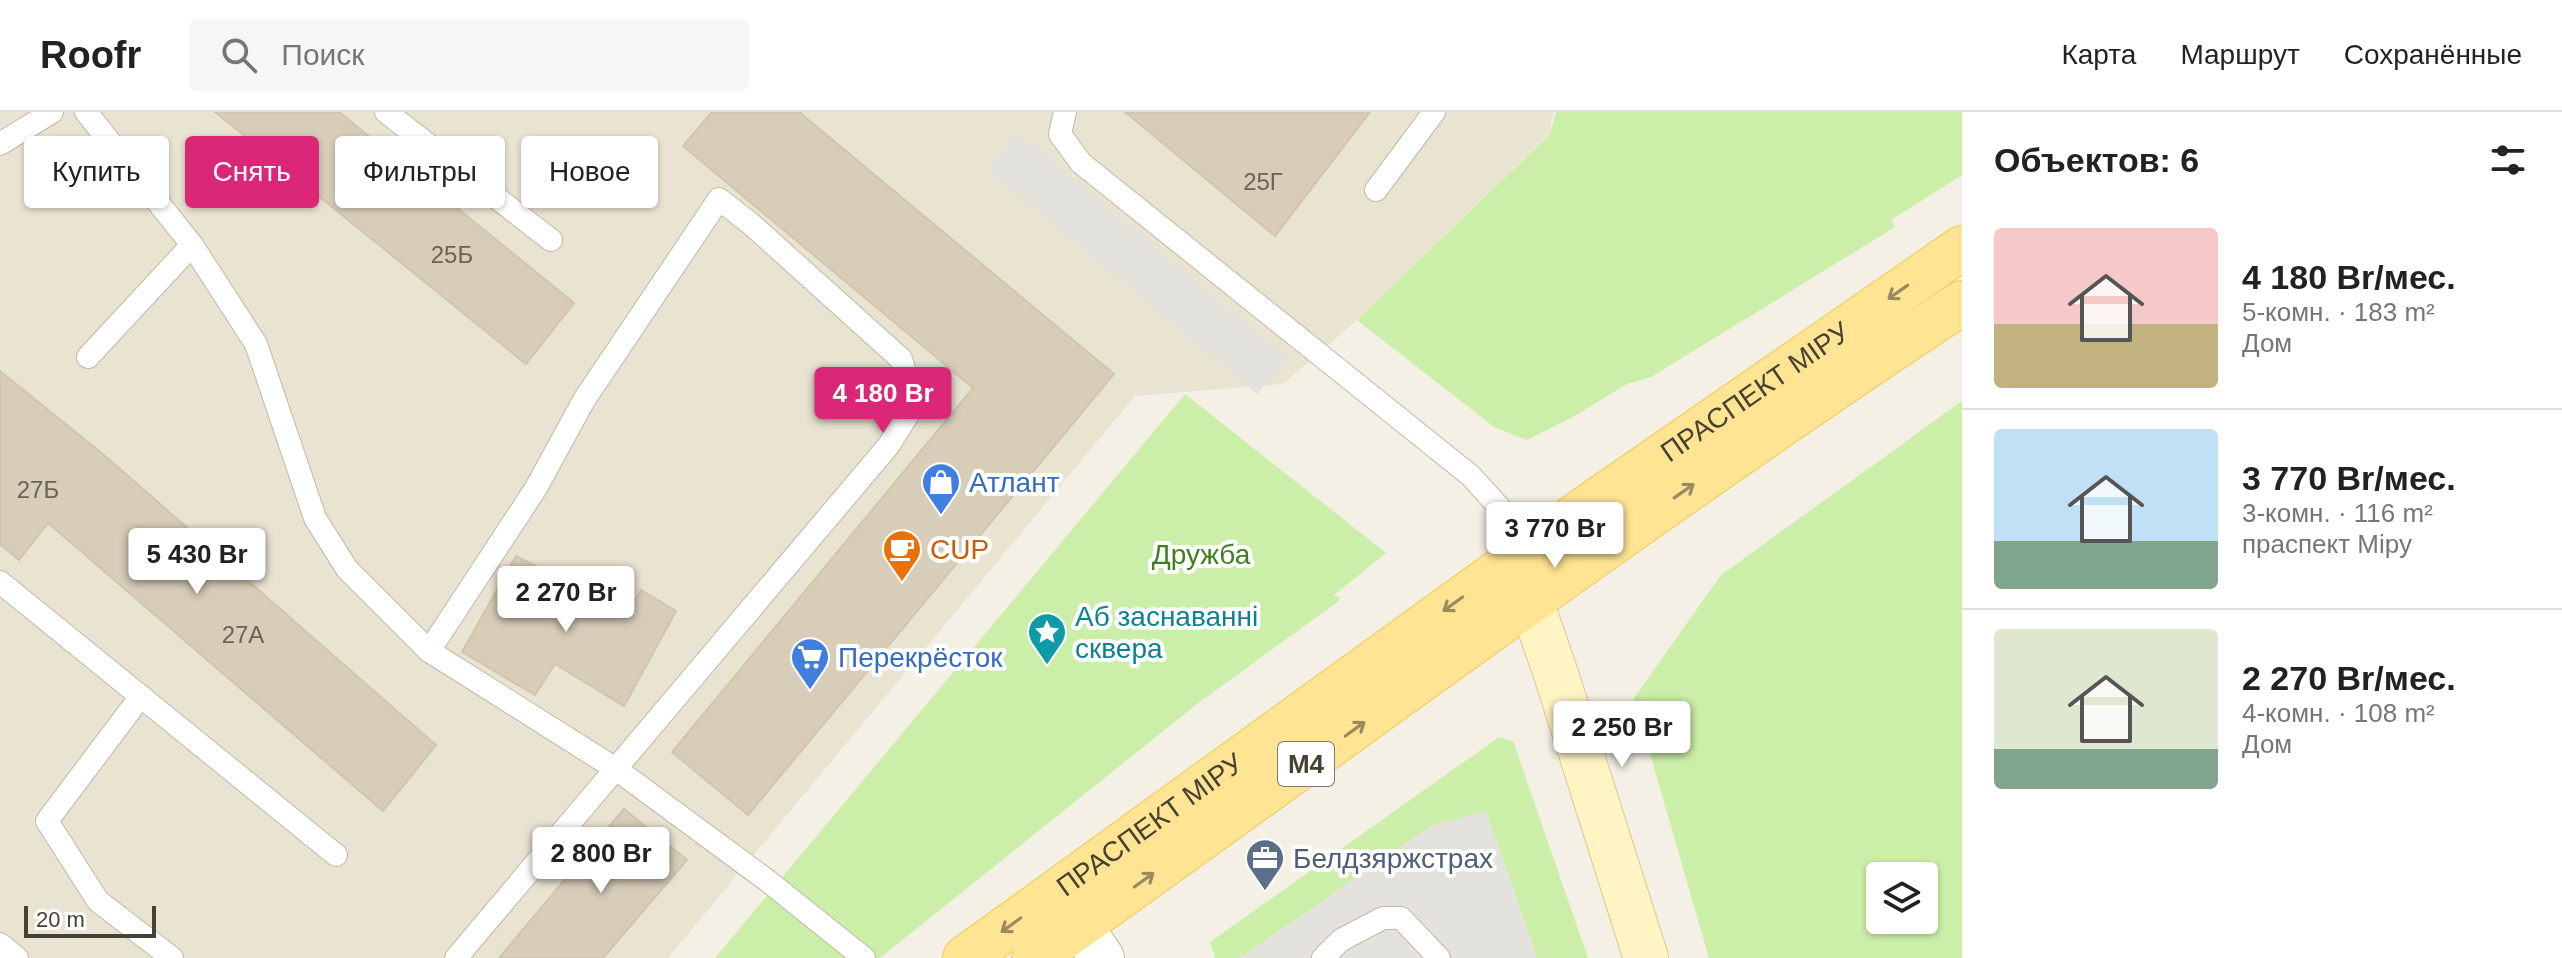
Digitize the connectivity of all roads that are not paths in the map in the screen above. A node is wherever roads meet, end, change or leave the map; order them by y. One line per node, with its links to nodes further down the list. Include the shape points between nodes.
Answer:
1 (52, 112): 6 (lane)
2 (86, 112): 9 (lane)
3 (386, 112): 8 (lane)
4 (1065, 112): 13 (lane, via 1060,134 1081,163 1471,476 1499,507)
5 (1434, 112): 7 (lane)
6 (0, 144)
7 (1376, 190)
8 (551, 240)
9 (192, 245): 12 (lane); 16 (lane, via 256,344 315,518 347,569)
10 (1962, 248): 13 (main road, ПРАСПЕКТ МІРУ / М4, one-way to 13)
11 (1962, 303): 15 (main road, ПРАСПЕКТ МІРУ / М4, one-way to 11)
12 (88, 357)
13 (1516, 558): 15 (main road); 20 (main road, ПРАСПЕКТ МІРУ / М4, one-way to 20)
14 (0, 582): 17 (lane)
15 (1530, 602): 20 (main road, ПРАСПЕКТ МІРУ / М4, one-way to 15); 30 (main road)
16 (429, 651): 18 (lane); 18 (lane, via 536,488 584,400 719,199 901,359 915,403 889,445)
17 (141, 696): 19 (lane); 23 (lane, via 47,821 98,901)
18 (616, 769): 24 (lane); 25 (lane)
19 (336, 855)
20 (1080, 925): 26 (main road, ПРАСПЕКТ МІРУ / М4, one-way to 26); 27 (main road, ПРАСПЕКТ МІРУ / М4)
21 (0, 944): 22 (lane)
22 (17, 958)
23 (172, 958)
24 (456, 958)
25 (864, 958)
26 (965, 958)
27 (1034, 958)
28 (1323, 958): 29 (lane, via 1341,940 1383,918 1401,918)
29 (1439, 958)
30 (1646, 958)

